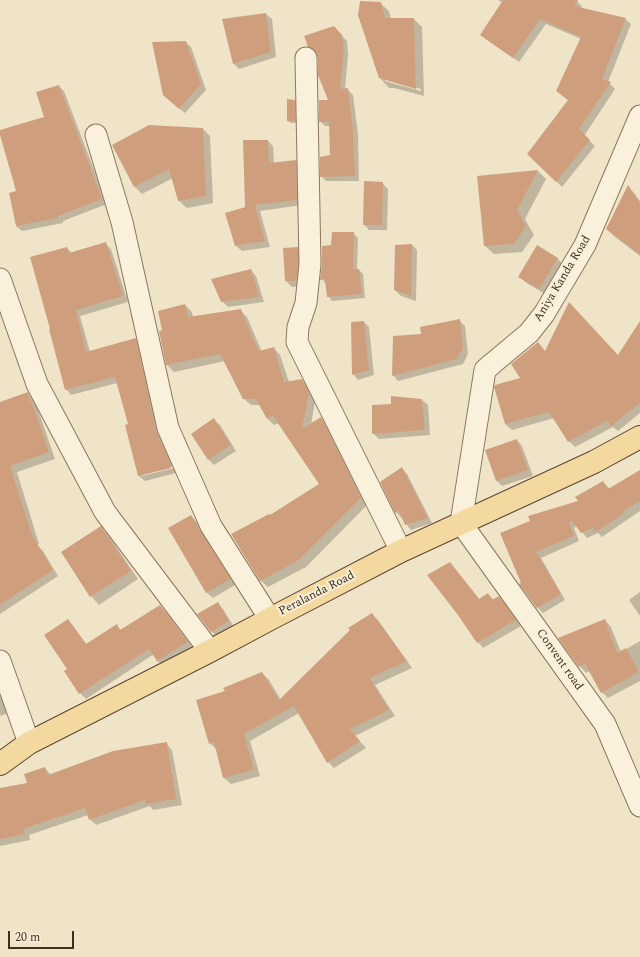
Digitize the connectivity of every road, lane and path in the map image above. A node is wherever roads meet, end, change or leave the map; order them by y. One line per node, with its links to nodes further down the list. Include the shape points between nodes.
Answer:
1 (306, 58): 7 (street, via 310,264 306,303 298,327 297,342)
2 (640, 116): 6 (street, Aniya Kanda Road, via 585,245 544,314 529,333 485,370)
3 (96, 135): 8 (street, via 122,222 168,428 211,526)
4 (0, 279): 9 (street, via 37,384 105,512)
5 (640, 437): 6 (main road, Peralanda Road, via 594,462)
6 (461, 523): 7 (main road, Peralanda Road); 13 (street, Convent road, via 604,724)
7 (401, 551): 8 (main road, Peralanda Road)
8 (270, 619): 9 (main road, Peralanda Road)
9 (210, 651): 11 (main road, Peralanda Road)
10 (0, 661): 11 (street)
11 (29, 743): 12 (main road, Peralanda Road)
12 (0, 764)
13 (640, 806)

